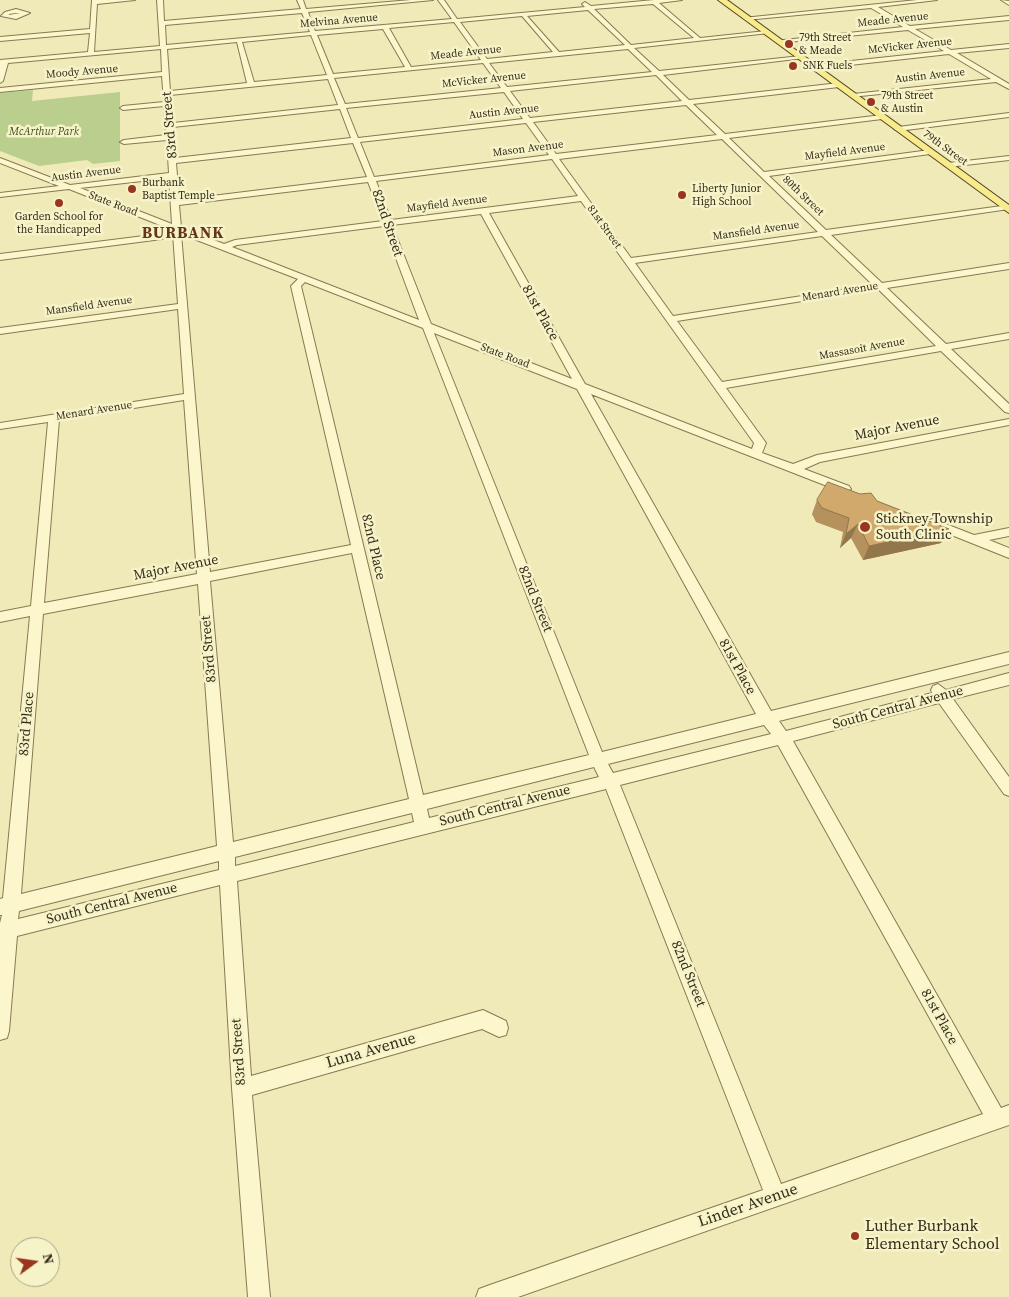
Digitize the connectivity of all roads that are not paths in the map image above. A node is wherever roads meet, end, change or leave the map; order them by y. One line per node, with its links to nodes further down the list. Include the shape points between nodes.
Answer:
1 (132, 0): 12 (street)
2 (160, 0): 22 (street, 83rd Street)
3 (300, 0): 17 (street, 82nd Street)
4 (430, 0): 17 (street)
5 (441, 0): 21 (street, 81st Street)
6 (580, 0): 16 (street, 80th Street)
7 (679, 0): 13 (street, Melvina Avenue)
8 (722, 0): 19 (main road, 79th Street)
9 (862, 0): 15 (street)
10 (934, 0): 15 (street)
11 (1004, 0): 14 (street)
12 (95, 2): 25 (street)
13 (654, 2): 16 (street, Melvina Avenue); 29 (street)
14 (1009, 3)
15 (872, 6): 19 (street); 24 (street)
16 (589, 8): 18 (street, Melvina Avenue); 32 (street, 80th Street)
17 (305, 11): 22 (street); 27 (street, 82nd Street)
18 (523, 14): 21 (street, Melvina Avenue); 37 (street)
19 (746, 18): 26 (main road, 79th Street)
20 (1009, 18): 24 (street, Meade Avenue)
21 (455, 20): 23 (street, Melvina Avenue); 39 (street, 81st Street)
22 (162, 23): 34 (street, 83rd Street)
23 (385, 27): 27 (street, Melvina Avenue); 42 (street)
24 (910, 28): 31 (street, Meade Avenue); 35 (street)
25 (93, 31): 28 (street); 36 (street)
26 (766, 33): 29 (street, Meade Avenue); 31 (main road, 79th Street)
27 (313, 34): 30 (street, Melvina Avenue); 45 (street, 82nd Street)
28 (0, 39)
29 (698, 39): 32 (street, Meade Avenue)
30 (239, 40): 34 (street, Melvina Avenue); 49 (street)
31 (778, 41): 38 (main road, 79th Street)
32 (629, 46): 37 (street, Meade Avenue); 43 (street, 80th Street)
33 (1009, 46): 35 (street, McVicker Avenue)
34 (163, 47): 36 (street, Melvina Avenue); 44 (street, 83rd Street)
35 (952, 52): 41 (street, McVicker Avenue); 47 (street)
36 (91, 54): 40 (street, Melvina Avenue)
37 (558, 54): 39 (street, Meade Avenue)
38 (801, 58): 41 (main road, 79th Street); 43 (street, McVicker Avenue)
39 (484, 61): 42 (street, Meade Avenue); 53 (street, 81st Street)
40 (2, 62): 48 (street)
41 (814, 67): 50 (main road, 79th Street)
42 (409, 68): 45 (street, Meade Avenue)
43 (657, 73): 53 (street, McVicker Avenue); 56 (street, 80th Street)
44 (166, 74): 52 (street, Moody Avenue); 54 (street, 83rd Street)
45 (331, 76): 49 (street, Meade Avenue); 58 (street, 82nd Street)
46 (1009, 78): 47 (street, Austin Avenue)
47 (998, 80): 51 (street); 55 (street, Austin Avenue)
48 (0, 82)
49 (251, 84): 54 (street, Meade Avenue)
50 (839, 86): 55 (main road, 79th Street); 56 (street, Austin Avenue)
51 (1009, 86)
52 (0, 90)
53 (504, 90): 58 (street, McVicker Avenue); 62 (street, 81st Street)
54 (167, 93): 57 (street, 83rd Street)
55 (853, 96): 61 (main road, 79th Street)
56 (688, 103): 62 (street, Austin Avenue); 65 (street, 80th Street)
57 (168, 104): 59 (street); 63 (street, 83rd Street)
58 (343, 106): 63 (street, McVicker Avenue); 67 (street, 82nd Street)
59 (123, 108)
60 (1009, 116): 64 (street)
61 (882, 117): 64 (main road, 79th Street); 65 (street, Mason Avenue)
62 (527, 121): 67 (street, Austin Avenue); 70 (street, 81st Street)
63 (170, 125): 66 (street, 83rd Street)
64 (898, 129): 69 (main road, 79th Street)
65 (723, 136): 70 (street, Mason Avenue); 75 (street, 80th Street)
66 (170, 137): 68 (street); 73 (street, 83rd Street)
67 (356, 140): 73 (street, Austin Avenue); 77 (street, 82nd Street)
68 (124, 142)
69 (930, 152): 74 (main road, 79th Street); 75 (street, Mayfield Avenue)
70 (553, 157): 77 (street, Mason Avenue); 80 (street, 81st Street)
71 (1009, 158): 74 (street)
72 (0, 160): 78 (street, State Road)
73 (172, 161): 76 (street, 83rd Street)
74 (948, 165): 82 (main road, 79th Street)
75 (763, 174): 86 (street, 80th Street)
76 (174, 175): 78 (street, Austin Avenue); 81 (street, 83rd Street)
77 (371, 179): 81 (street, Mason Avenue); 84 (street, 82nd Street)
78 (70, 187): 79 (street, Austin Avenue); 85 (street, State Road)
79 (0, 195)
80 (583, 198): 83 (street, Mayfield Avenue); 89 (street, 81st Street)
81 (176, 203): 85 (street, 83rd Street)
82 (1008, 208): 86 (street, Mansfield Avenue)
83 (484, 211): 84 (street, Mayfield Avenue); 99 (street, 81st Place)
84 (387, 223): 87 (street, Mayfield Avenue, via 235,243); 95 (street, 82nd Street)
85 (177, 229): 87 (street, State Road); 88 (street, via 162,236); 93 (street, 83rd Street)
86 (825, 233): 89 (street, Mansfield Avenue); 92 (street, 80th Street)
87 (225, 248): 91 (street, State Road)
88 (0, 257)
89 (629, 261): 94 (street, 81st Street)
90 (1009, 266): 92 (street, Menard Avenue)
91 (304, 278): 95 (street, State Road); 112 (street, 82nd Place, via 296,286)
92 (878, 286): 94 (street, Menard Avenue); 98 (street, 80th Street)
93 (182, 306): 96 (street, Mansfield Avenue); 101 (street, 83rd Street)
94 (670, 319): 100 (street, 81st Street)
95 (426, 325): 99 (street, State Road); 123 (street, 82nd Street)
96 (0, 331)
97 (1009, 336): 98 (street, Massasoit Avenue)
98 (942, 347): 100 (street, Massasoit Avenue); 102 (street, 80th Street)
99 (580, 385): 106 (street, State Road); 121 (street, 81st Place)
100 (719, 386): 106 (street, 81st Street, via 760,443)
101 (189, 396): 103 (street, Menard Avenue); 114 (street, 83rd Street)
102 (1009, 410)
103 (54, 417): 105 (street, Menard Avenue); 115 (street, 83rd Place)
104 (1009, 422): 107 (street, Major Avenue, via 817,459)
105 (0, 426)
106 (756, 454): 107 (street, State Road)
107 (792, 469): 108 (street, State Road)
108 (854, 493)
109 (924, 520): 111 (street)
110 (1009, 532): 111 (street)
111 (974, 539): 113 (street)
112 (357, 548): 114 (street, Major Avenue); 126 (street, 82nd Place)
113 (1009, 553)
114 (203, 578): 115 (street, Major Avenue); 128 (street, 83rd Street)
115 (38, 610): 116 (street, Major Avenue); 130 (street, 83rd Place)
116 (0, 617)
117 (1009, 658): 118 (street, South Central Avenue)
118 (930, 679): 120 (street); 121 (street, South Central Avenue)
119 (1009, 679): 120 (street, South Central Avenue)
120 (942, 696): 122 (street, South Central Avenue); 125 (street)
121 (768, 719): 122 (street, 81st Place); 123 (street, South Central Avenue)
122 (783, 738): 124 (street, South Central Avenue); 135 (street, 81st Place)
123 (598, 760): 124 (street, 82nd Street); 126 (street, South Central Avenue)
124 (611, 780): 127 (street, South Central Avenue); 136 (street, 82nd Street)
125 (1009, 789)
126 (418, 805): 127 (street, 82nd Place); 128 (street, South Central Avenue)
127 (423, 826): 129 (street, South Central Avenue)
128 (226, 852): 129 (street, 83rd Street); 130 (street, South Central Avenue)
129 (228, 876): 131 (street, South Central Avenue); 134 (street, 83rd Street)
130 (6, 906): 131 (street, 83rd Place)
131 (5, 930): 133 (street, 83rd Place)
132 (499, 1028): 134 (street, Luna Avenue, via 483,1019)
133 (0, 1031)
134 (242, 1088): 137 (street, 83rd Street)
135 (1003, 1117): 136 (street, Linder Avenue)
136 (776, 1196): 138 (street, Linder Avenue)
137 (260, 1297)
138 (487, 1297)

